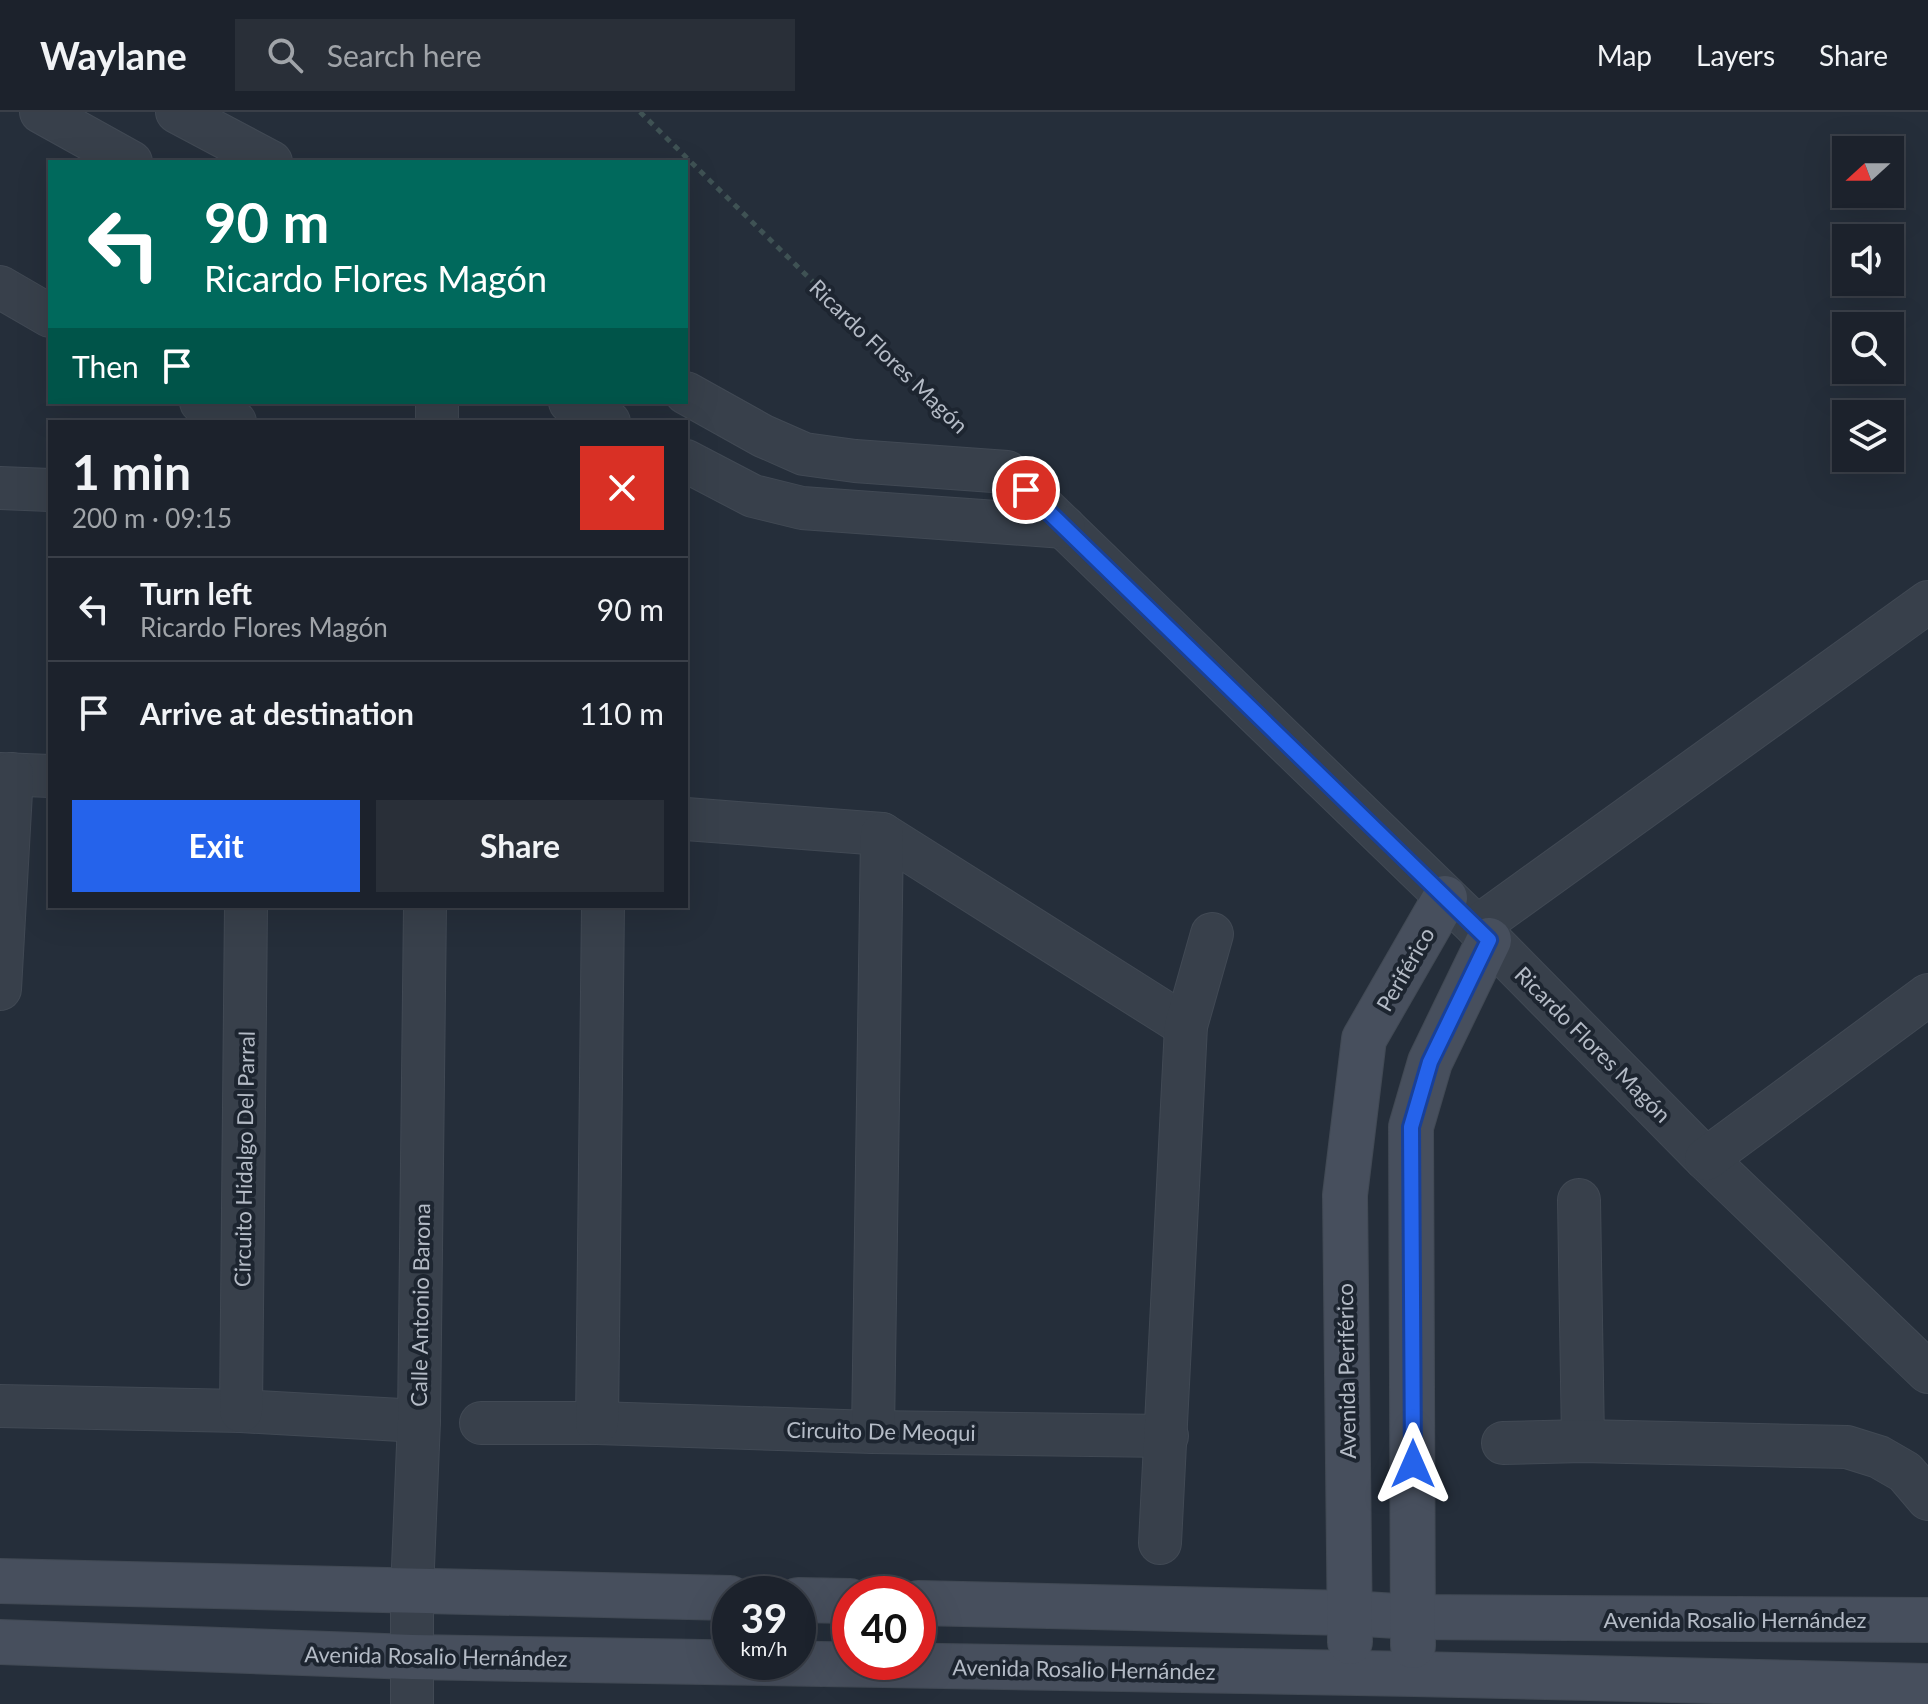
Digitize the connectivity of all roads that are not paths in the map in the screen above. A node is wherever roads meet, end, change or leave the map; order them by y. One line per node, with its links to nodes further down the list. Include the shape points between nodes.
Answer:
1 (41, 112): 3 (street)
2 (177, 112): 4 (street)
3 (127, 160)
4 (267, 160)
5 (0, 287): 6 (street)
6 (48, 315)
7 (688, 394): 15 (street, Ricardo Flores Magón, via 804,454 1007,472)
8 (204, 404): 10 (street)
9 (574, 404): 11 (street)
10 (232, 420)
11 (605, 420)
12 (688, 462): 15 (street, via 753,496 802,508)
13 (0, 488): 14 (street)
14 (48, 490)
15 (1064, 527): 23 (street, Ricardo Flores Magón)
16 (1928, 602): 23 (street)
17 (21, 775): 25 (street)
18 (688, 819): 19 (street)
19 (882, 834): 27 (street); 37 (street)
20 (246, 908): 33 (street, Circuito Hidalgo Del Parral)
21 (425, 908): 34 (street, Calle Antonio Barona)
22 (603, 908): 36 (street)
23 (1470, 922): 28 (street, Periférico); 29 (street, Ricardo Flores Magón); 48 (street, via 1411,1127)
24 (1212, 934): 27 (street)
25 (0, 989)
26 (1928, 995): 29 (street)
27 (1186, 1026): 38 (street)
28 (1364, 1039): 47 (street, Avenida Periférico, via 1345,1195)
29 (1706, 1159): 31 (street, Ricardo Flores Magón)
30 (1579, 1200): 39 (street)
31 (1928, 1372)
32 (0, 1406): 33 (street)
33 (241, 1411): 34 (street)
34 (419, 1421): 44 (street, Calle Antonio Barona)
35 (481, 1423): 36 (street, Circuito De Meoqui)
36 (597, 1423): 37 (street, Circuito De Meoqui)
37 (873, 1432): 38 (street, Circuito De Meoqui)
38 (1167, 1436): 42 (street)
39 (1583, 1441): 40 (street); 41 (street, via 1847,1447 1905,1472)
40 (1503, 1443)
41 (1928, 1499)
42 (1160, 1543)
43 (0, 1581): 44 (street)
44 (412, 1591): 45 (street); 51 (street, Calle Antonio Barona)
45 (712, 1598)
46 (936, 1603): 47 (street, Avenida Rosalio Hernández)
47 (1348, 1613): 48 (street, Avenida Rosalio Hernández); 53 (street, Avenida Periférico)
48 (1413, 1617): 49 (street, Avenida Rosalio Hernández); 54 (street)
49 (1928, 1620)
50 (0, 1642): 51 (street, Avenida Rosalio Hernández)
51 (412, 1657): 53 (street, Avenida Rosalio Hernández); 56 (street, Calle Antonio Barona)
52 (1928, 1686): 55 (street, Avenida Rosalio Hernández)
53 (1352, 1689): 54 (street, Avenida Rosalio Hernández)
54 (1414, 1689): 55 (street, Avenida Rosalio Hernández)
55 (1586, 1691)
56 (412, 1704)

